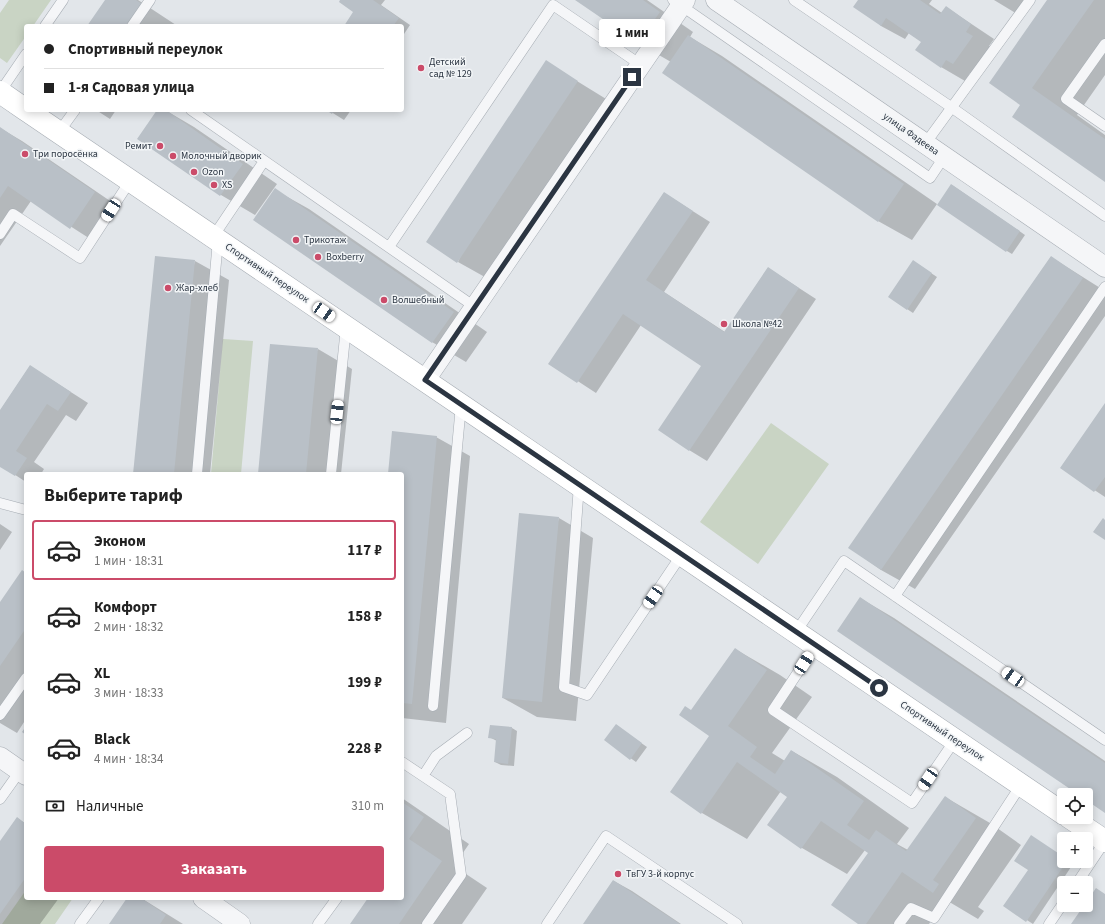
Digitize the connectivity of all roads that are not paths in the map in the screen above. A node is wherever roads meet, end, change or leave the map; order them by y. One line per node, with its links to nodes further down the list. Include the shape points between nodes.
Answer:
1 (63, 0): 7 (lane)
2 (150, 0): 8 (lane)
3 (716, 0): 20 (street, улица Фадеева)
4 (794, 0): 13 (lane)
5 (1030, 0): 13 (lane)
6 (680, 2): 11 (street); 21 (lane, via 930,178)
7 (46, 24)
8 (133, 24)
9 (1105, 44): 18 (lane, via 1066,99)
10 (24, 57): 12 (lane)
11 (640, 65): 27 (lane, via 553,5); 30 (street)
12 (0, 92): 14 (street, Спортивный переулок)
13 (952, 107): 20 (lane); 24 (lane)
14 (24, 109)
15 (29, 112): 19 (street, Спортивный переулок)
16 (74, 112): 19 (lane)
17 (194, 112): 22 (lane)
18 (1105, 126)
19 (59, 132): 23 (street, Спортивный переулок)
20 (925, 144): 21 (street, улица Фадеева)
21 (944, 157): 28 (street, улица Фадеева)
22 (264, 161): 26 (lane); 27 (lane)
23 (130, 181): 25 (lane, via 80,258 13,214); 26 (street, Спортивный переулок)
24 (1105, 216)
25 (0, 234)
26 (216, 238): 31 (street, Спортивный переулок); 34 (lane)
27 (388, 247): 30 (lane)
28 (1105, 268)
29 (1105, 287): 40 (lane)
30 (475, 307): 32 (street)
31 (346, 327): 32 (street, Спортивный переулок); 35 (lane)
32 (425, 380): 33 (street, Спортивный переулок)
33 (461, 405): 36 (street, Спортивный переулок); 44 (lane)
34 (197, 472)
35 (331, 472)
36 (579, 485): 39 (street, Спортивный переулок); 39 (lane, via 564,687 587,695)
37 (0, 503): 38 (lane)
38 (24, 509)
39 (682, 554): 41 (street, Спортивный переулок)
40 (895, 596): 41 (lane, via 844,561); 48 (lane)
41 (796, 632): 42 (street, Спортивный переулок)
42 (816, 645): 47 (street, Спортивный переулок); 47 (lane, via 772,710 912,803)
43 (24, 681): 45 (lane)
44 (433, 706)
45 (0, 715)
46 (467, 734): 52 (lane, via 436,756)
47 (955, 740): 53 (street, Спортивный переулок)
48 (1105, 740)
49 (0, 757): 51 (street)
50 (404, 763): 52 (lane)
51 (23, 773): 54 (lane)
52 (422, 776): 66 (lane, via 450,794 461,875)
53 (1021, 785): 55 (street, Спортивный переулок); 69 (lane, via 934,918 911,908)
54 (0, 799)
55 (1057, 809)
56 (1080, 824): 57 (street)
57 (1105, 841): 58 (lane)
58 (1082, 876)
59 (97, 900): 63 (lane)
60 (206, 900): 64 (street)
61 (335, 900): 65 (lane)
62 (1057, 912): 70 (lane)
63 (80, 924)
64 (240, 924)
65 (318, 924)
66 (427, 924)
67 (547, 924): 68 (lane, via 606,836)
68 (737, 924)
69 (899, 924)
70 (1049, 924)

